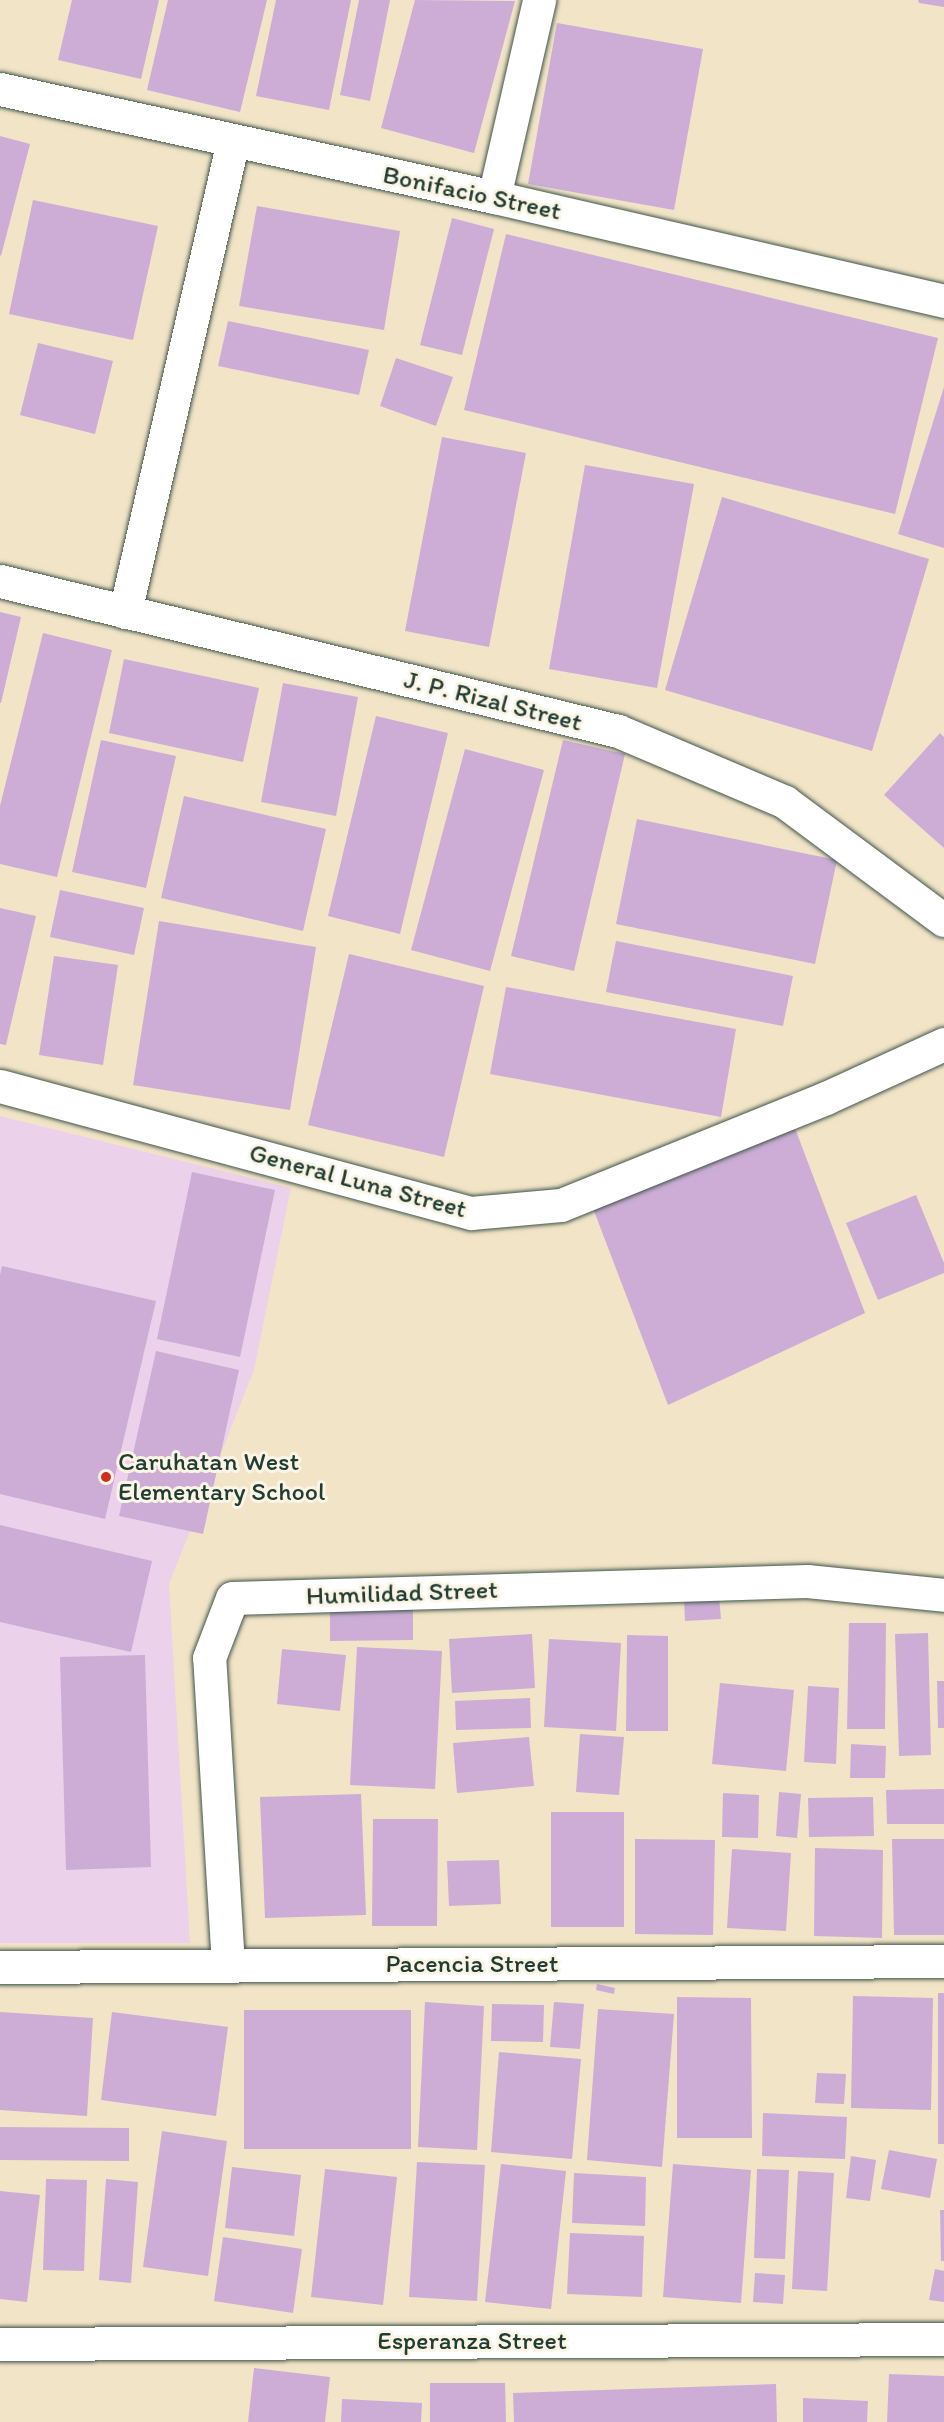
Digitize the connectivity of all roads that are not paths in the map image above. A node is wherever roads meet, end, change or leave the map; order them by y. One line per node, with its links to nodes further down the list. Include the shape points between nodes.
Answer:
1 (539, 0): 4 (street)
2 (0, 89): 3 (street, Bonifacio Street)
3 (233, 142): 4 (street, Bonifacio Street); 7 (street)
4 (494, 197): 5 (street, Bonifacio Street)
5 (944, 302)
6 (0, 582): 7 (street, J. P. Rizal Street)
7 (125, 612): 8 (street, J. P. Rizal Street, via 618,731 785,802)
8 (944, 920)
9 (944, 1044): 10 (street, General Luna Street, via 826,1098 561,1204 471,1213)
10 (0, 1086)
11 (944, 1595): 13 (street, Humilidad Street, via 807,1581 232,1598 209,1658)
12 (944, 1961): 13 (street, Pacencia Street)
13 (228, 1965): 14 (street, Pacencia Street)
14 (0, 1967)
15 (944, 2339): 16 (street, Esperanza Street)
16 (0, 2344)

